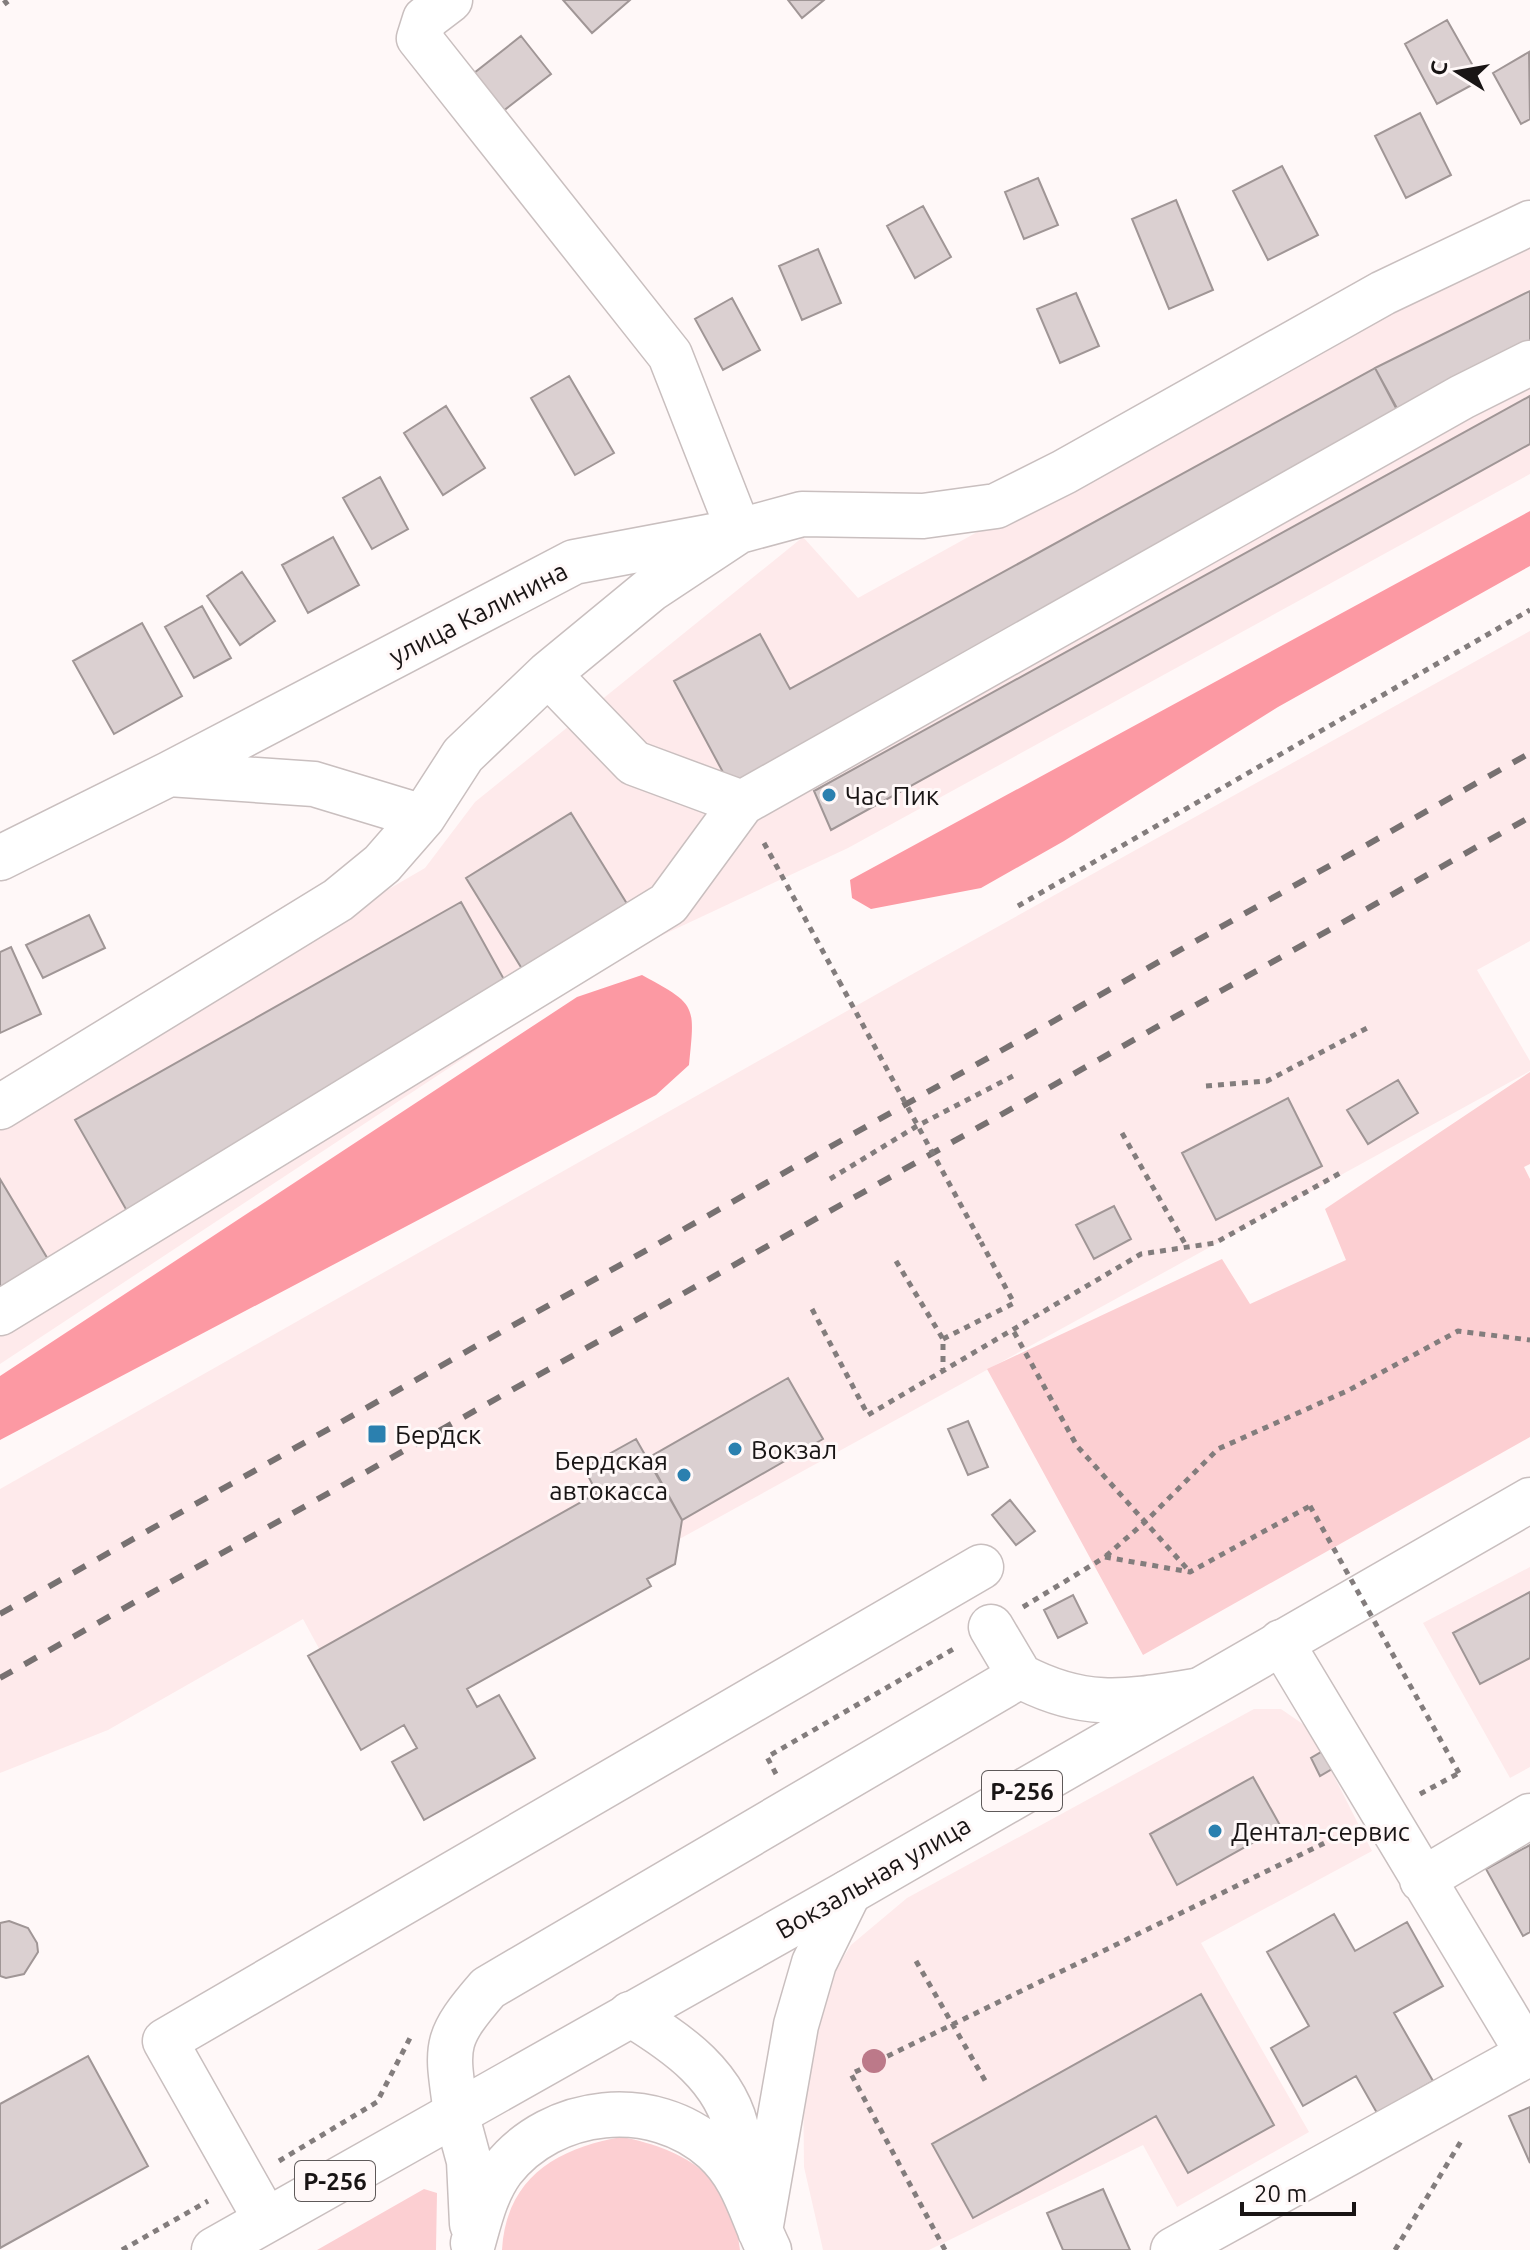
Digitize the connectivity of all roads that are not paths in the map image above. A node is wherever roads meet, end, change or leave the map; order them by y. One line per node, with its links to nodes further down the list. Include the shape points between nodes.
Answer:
1 (450, 0): 4 (main road, via 425,19 419,38 670,355)
2 (1530, 223): 4 (main road, via 1383,293 996,506 923,516 802,514)
3 (1530, 363): 7 (main road)
4 (739, 531): 5 (main road, via 650,590); 6 (main road, улица Калинина, via 574,562)
5 (548, 674): 7 (main road, via 634,763); 8 (main road, via 463,755)
6 (169, 774): 8 (main road, via 314,784); 9 (main road, улица Калинина)
7 (742, 803): 11 (main road, via 668,904)
8 (423, 817): 10 (main road, via 382,864 338,900)
9 (0, 858)
10 (0, 1107)
11 (0, 1313)
12 (1530, 1500): 15 (main road, Вокзальная улица / Р-256)
13 (981, 1567): 25 (main road, via 165,2041)
14 (991, 1627): 16 (main road)
15 (1281, 1642): 17 (main road, Вокзальная улица / Р-256); 19 (main road)
16 (1020, 1676): 17 (main road, via 1054,1694 1088,1700 1127,1702); 23 (main road, via 488,1988 463,2017 447,2050)
17 (1195, 1691): 20 (main road, Вокзальная улица / Р-256)
18 (1530, 1816): 19 (main road)
19 (1422, 1880): 22 (main road)
20 (849, 1892): 21 (main road, Вокзальная улица / Р-256); 26 (main road, via 814,1963 796,2025)
21 (630, 2014): 23 (main road, Вокзальная улица / Р-256); 24 (main road, via 682,2046 719,2089 738,2134)
22 (1529, 2054): 29 (main road)
23 (472, 2104): 25 (main road, Вокзальная улица / Р-256); 27 (main road)
24 (739, 2180): 26 (main road); 27 (main road, via 713,2149 681,2128 643,2115 565,2123 531,2142 502,2170 483,2205)
25 (266, 2220): 28 (main road, Вокзальная улица / Р-256)
26 (763, 2244)
27 (473, 2247)
28 (214, 2250)
29 (1173, 2250)

